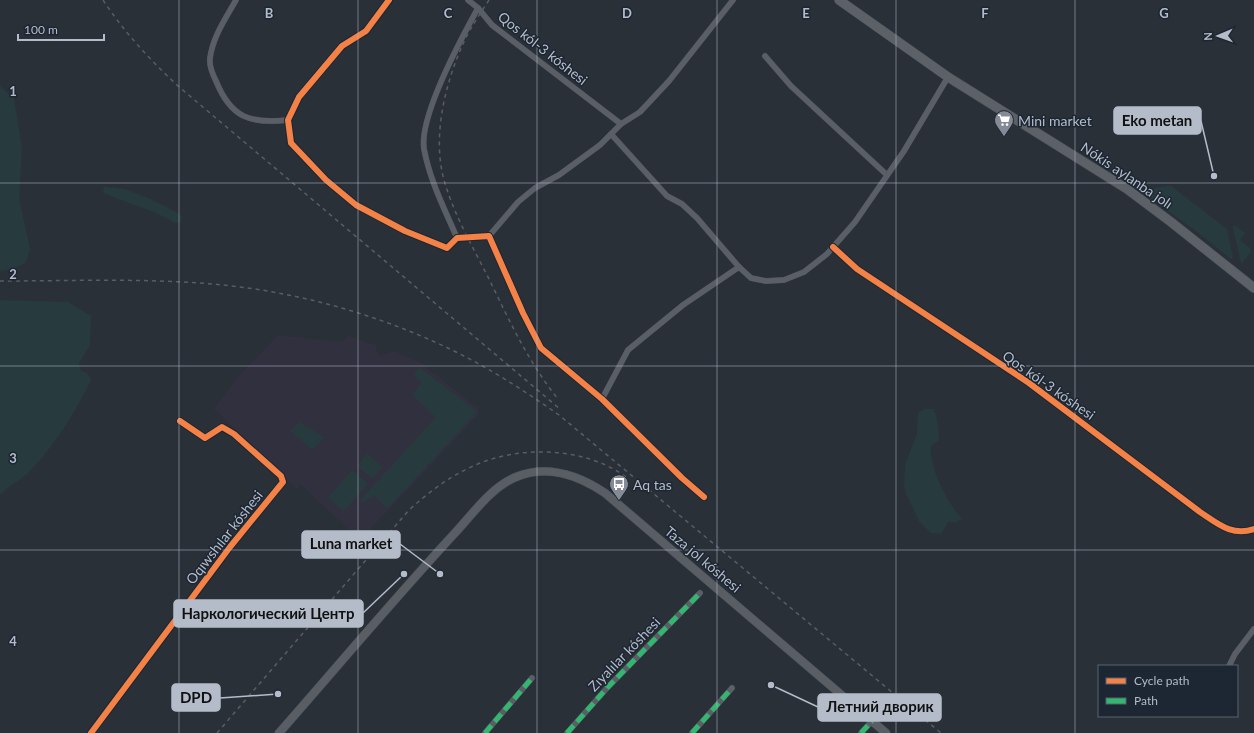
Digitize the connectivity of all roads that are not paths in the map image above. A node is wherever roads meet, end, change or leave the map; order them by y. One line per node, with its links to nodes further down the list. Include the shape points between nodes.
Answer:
1 (236, 0): 9 (street, via 216,36 209,59 223,98 243,117 267,122)
2 (389, 0): 9 (street, via 366,31 342,46 322,68 299,97)
3 (468, 0): 6 (street)
4 (732, 0): 10 (street, via 669,81 640,112)
5 (839, 0): 8 (main road, Nókis aylanba jolı)
6 (478, 8): 10 (street, Qos kól-3 kóshesi, via 492,25); 14 (street, Qos kól-3 kóshesi, via 455,48 426,125 424,148 433,182)
7 (765, 56): 12 (street, via 791,86)
8 (948, 76): 12 (street); 17 (main road, Nókis aylanba jolı, via 1127,189)
9 (288, 120): 14 (street, via 291,143 326,180 356,205 374,216 447,248)
10 (621, 124): 11 (street)
11 (610, 134): 13 (street, via 600,145 518,202); 16 (street, via 667,196 682,204 697,218)
12 (887, 176): 15 (street, via 855,222)
13 (489, 236): 14 (street); 18 (street, via 541,348)
14 (457, 238)
15 (833, 247): 16 (street, via 804,272 784,280 766,281 751,278); 21 (street, Qos kól-3 kóshesi, via 857,269 1029,383 1200,512 1226,529 1244,533)
16 (739, 267): 18 (street, via 683,305 628,350)
17 (1254, 288)
18 (602, 399): 20 (street)
19 (180, 421): 28 (street, Oqıwshılar kóshesi, via 205,438 222,427 234,434 281,476 283,482 230,547)
20 (704, 497)
21 (1254, 529)
22 (700, 593): 31 (street, Zıyalılar kóshesi)
23 (1254, 629): 24 (street)
24 (1230, 665)
25 (532, 678): 30 (street)
26 (732, 688): 32 (street)
27 (872, 721): 29 (main road, Taza jol kóshesi, via 604,493 569,474 539,471 516,477 484,502 425,565); 33 (street); 34 (main road, Taza jol kóshesi)
28 (91, 733)
29 (279, 733)
30 (485, 733)
31 (567, 733)
32 (692, 733)
33 (861, 733)
34 (886, 733)

